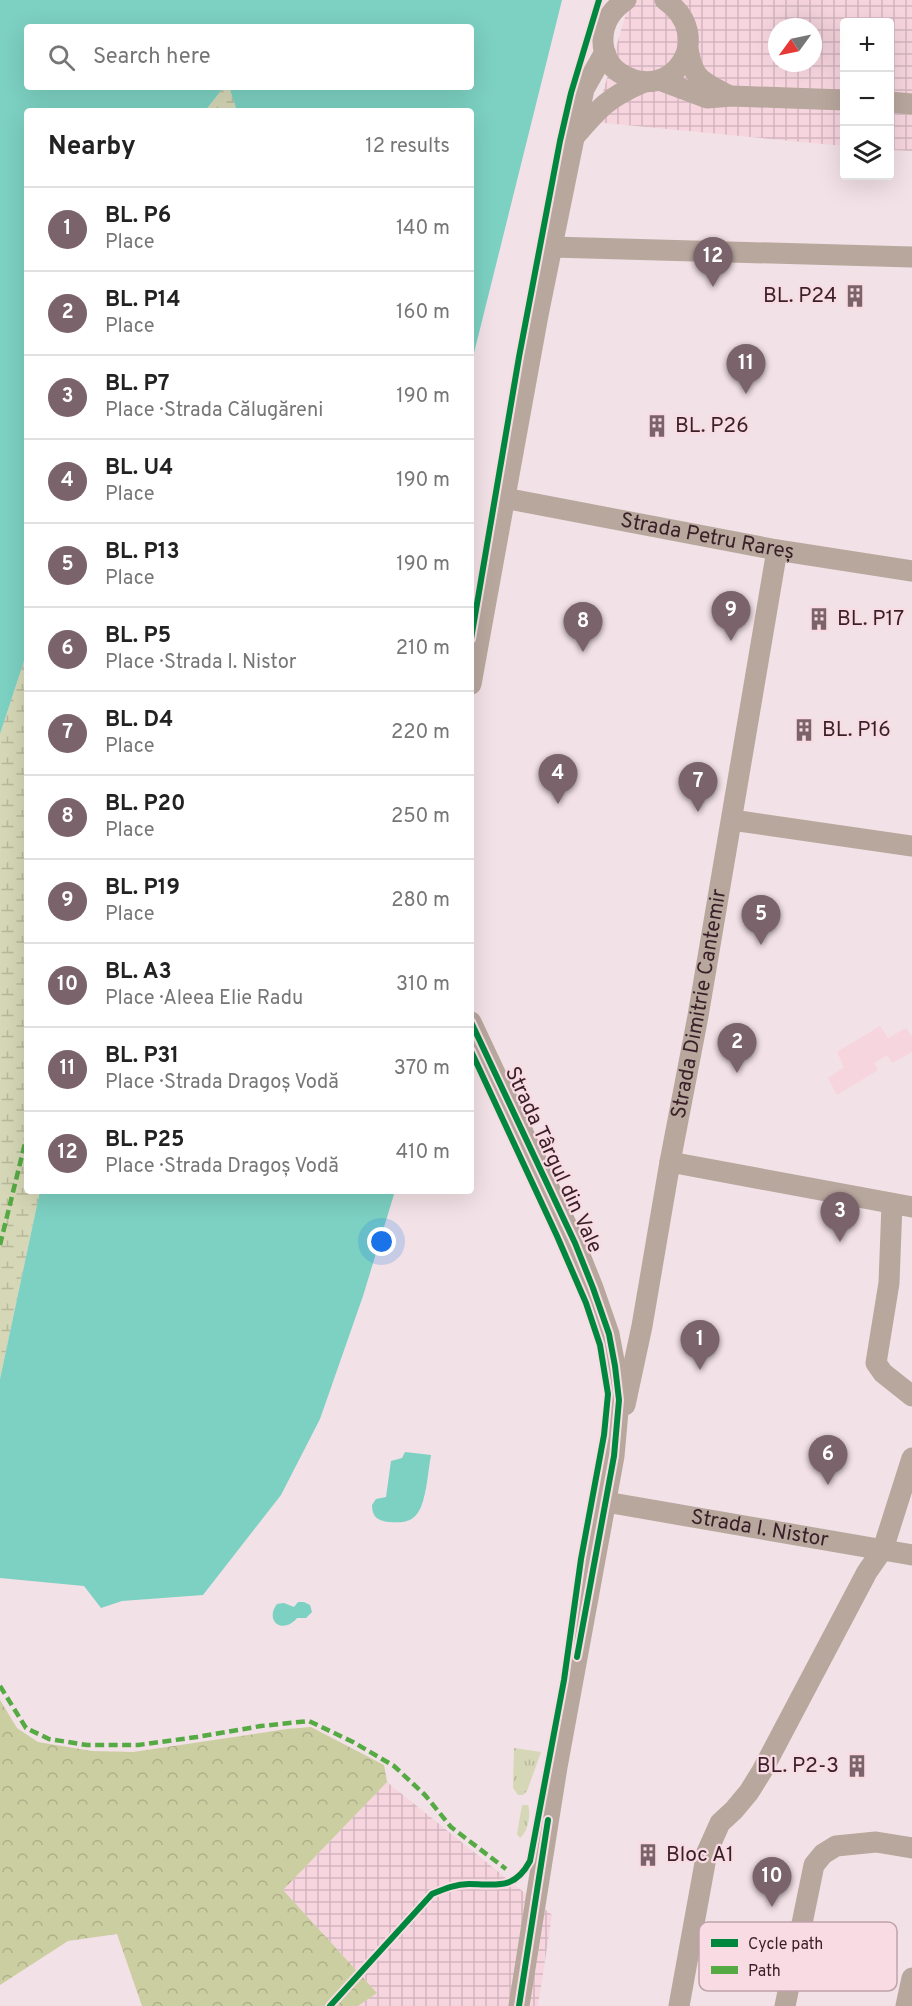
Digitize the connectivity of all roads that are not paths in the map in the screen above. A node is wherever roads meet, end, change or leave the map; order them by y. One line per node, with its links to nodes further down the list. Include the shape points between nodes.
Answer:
1 (665, 0): 3 (street, via 685,20)
2 (619, 3): 4 (street, via 603,33)
3 (688, 49): 5 (street, via 672,74); 6 (street, via 691,67 699,79)
4 (605, 52): 5 (street, via 616,71 629,79); 10 (street, via 584,88)
5 (651, 81): 6 (street, via 707,98); 10 (street, via 621,92 601,106)
6 (732, 96): 7 (street)
7 (840, 100)
8 (894, 102): 9 (street)
9 (912, 104)
10 (576, 135): 11 (street)
11 (552, 247): 12 (street); 13 (street)
12 (912, 257)
13 (504, 498): 14 (street, Strada Petru Rareș); 16 (street)
14 (777, 550): 15 (street, Strada Petru Rareș); 17 (street, Strada Dimitrie Cantemir)
15 (912, 571)
16 (474, 667)
17 (732, 820): 18 (street); 20 (street, Strada Dimitrie Cantemir)
18 (912, 846)
19 (474, 1028): 23 (street, Strada Târgul din Vale, via 575,1243 609,1334 619,1400)
20 (670, 1162): 21 (street); 23 (street, Strada Dimitrie Cantemir, via 642,1326)
21 (902, 1205): 22 (street, via 876,1363)
22 (912, 1396)
23 (614, 1456): 25 (street, Strada Târgul din Vale)
24 (912, 1458): 26 (street)
25 (606, 1502): 26 (street, Strada I. Nistor); 32 (street, Strada Târgul din Vale, via 557,1767)
26 (883, 1549): 27 (street, Strada I. Nistor); 33 (street, via 867,1572 758,1778 713,1836)
27 (912, 1555)
28 (912, 1848): 29 (street, via 876,1842 836,1846 823,1854 814,1865)
29 (802, 1922)
30 (912, 1978): 35 (street)
31 (788, 1991): 34 (street)
32 (519, 2006)
33 (679, 2006)
34 (785, 2006)
35 (906, 2006)

